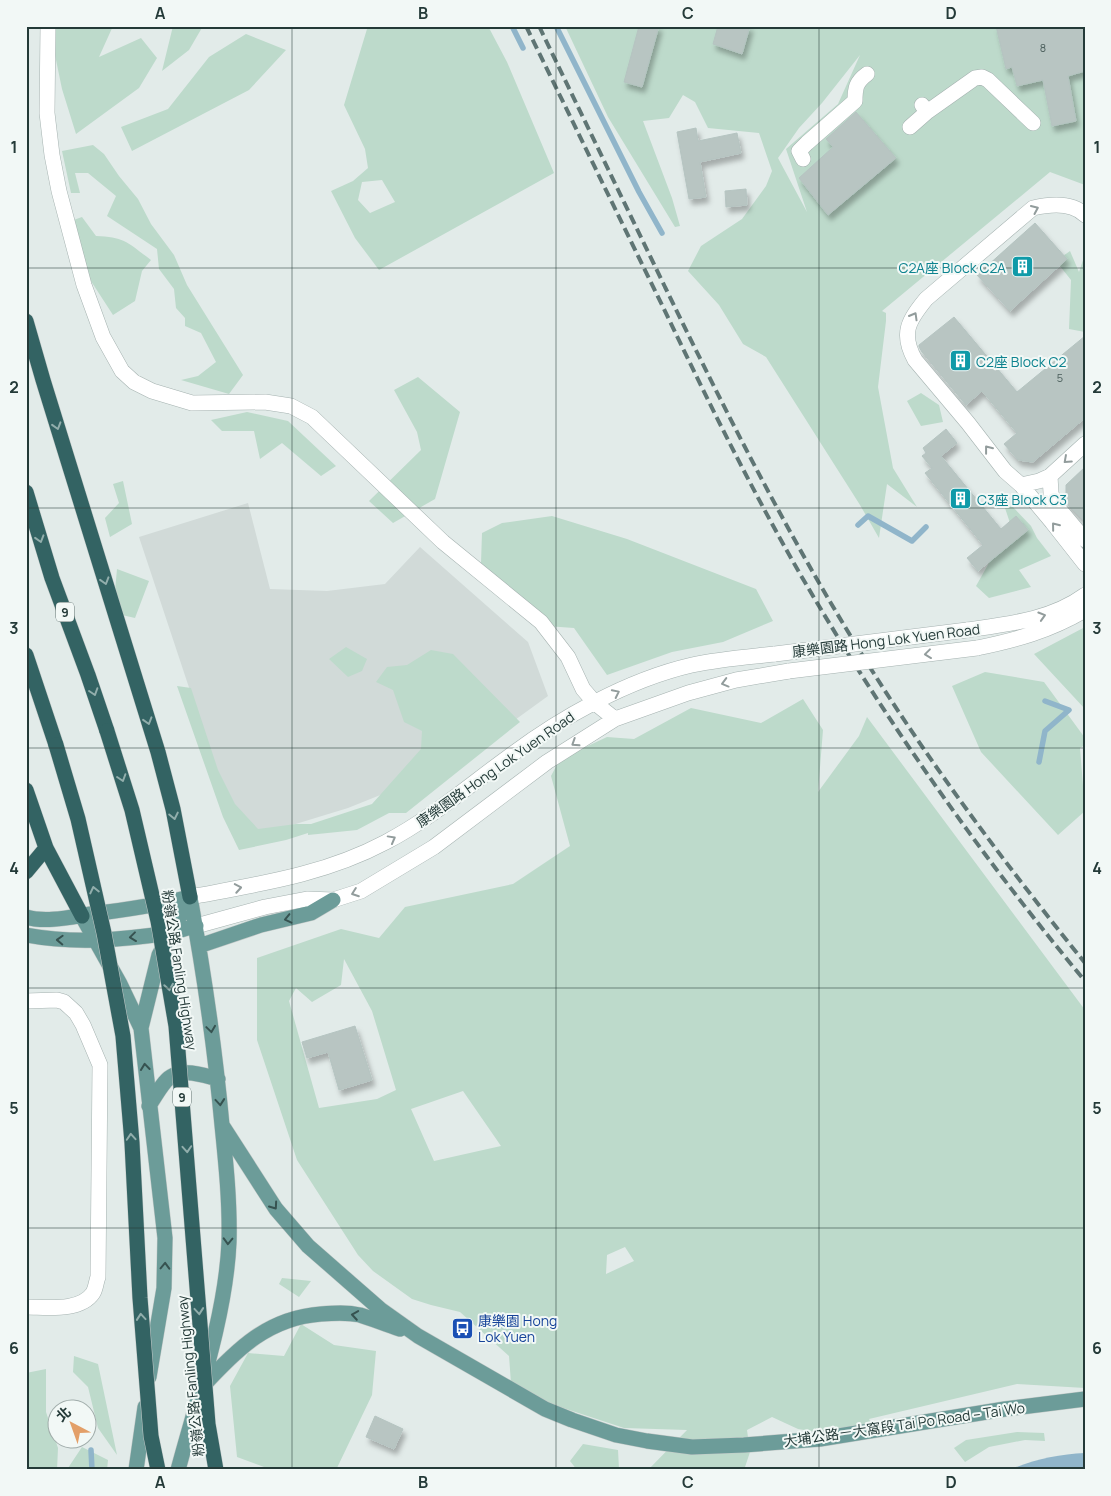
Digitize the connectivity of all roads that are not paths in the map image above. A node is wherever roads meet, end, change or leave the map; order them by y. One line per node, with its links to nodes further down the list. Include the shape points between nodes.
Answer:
1 (48, 26): 17 (street, via 47,113 52,155 84,285 103,337 122,371 152,391 192,403 265,402 291,406 312,417 443,542 541,622 568,657 583,689)
2 (867, 74): 5 (street, via 855,86 855,101 799,151)
3 (1033, 123): 4 (street, via 982,77 975,78 925,109)
4 (910, 127)
5 (803, 159)
6 (1085, 215): 10 (street, one-way to 6, via 1005,471 915,360 911,353 909,326 926,299 1033,208 1070,206)
7 (26, 321): 22 (highway, one-way to 22, via 158,752)
8 (1085, 444): 9 (street, one-way to 9)
9 (1050, 476): 10 (street); 12 (street, via 1054,503)
10 (1021, 486): 13 (street, one-way to 10)
11 (26, 492): 43 (highway, 粉嶺公路 Fanling Highway / 9, one-way to 43, bridge, via 52,578 132,810 156,911 176,1026 208,1424)
12 (1085, 540)
13 (1085, 564)
14 (1085, 595): 17 (street, 康樂園路 Hong Lok Yuen Road, one-way to 14, bridge, via 676,669 694,665 1012,623 1046,615)
15 (1085, 610): 18 (street, 康樂園路 Hong Lok Yuen Road, one-way to 18, bridge, via 1036,634 977,648 736,680)
16 (26, 655): 41 (highway, one-way to 16, bridge, via 151,1436 123,1036 78,819)
17 (595, 703): 18 (street); 22 (street, 康樂園路 Hong Lok Yuen Road, one-way to 17, via 299,876 369,850 422,820 532,740)
18 (615, 719): 23 (street, 康樂園路 Hong Lok Yuen Road, one-way to 23, via 547,762 434,847 360,891)
19 (26, 790): 20 (highway)
20 (46, 848): 21 (highway); 24 (highway)
21 (26, 872)
22 (190, 897): 24 (main road, 康樂園路 Hong Lok Yuen Road); 26 (main road); 27 (main road)
23 (333, 900): 26 (street, 康樂園路 Hong Lok Yuen Road, via 307,899 265,906); 30 (main road, one-way to 30, via 311,914 261,925)
24 (82, 916): 25 (main road, 康樂園路 Hong Lok Yuen Road, via 46,920); 29 (main road)
25 (26, 917)
26 (196, 926): 27 (main road, 康樂園路 Hong Lok Yuen Road); 30 (main road)
27 (171, 932): 29 (main road, 康樂園路 Hong Lok Yuen Road, one-way to 29); 32 (main road, via 159,955)
28 (26, 935): 29 (main road, 康樂園路 Hong Lok Yuen Road, one-way to 28, via 54,940)
29 (95, 941): 32 (main road)
30 (199, 946): 33 (main road, one-way to 33)
31 (28, 998): 36 (street, via 64,1002 76,1013 100,1065 98,1278 87,1300 76,1305)
32 (141, 1028): 34 (main road, one-way to 32)
33 (218, 1079): 34 (main road, via 181,1073 166,1080); 35 (main road, one-way to 35)
34 (149, 1106): 40 (main road, one-way to 34, via 166,1264)
35 (222, 1125): 37 (main road, 大埔公路－大窩段 Tai Po Road – Tai Wo, one-way to 37, via 276,1208 308,1246); 38 (main road, one-way to 38, via 229,1242 224,1288)
36 (26, 1308)
37 (418, 1336): 38 (main road, 大埔公路－大窩段 Tai Po Road – Tai Wo, one-way to 38, via 359,1315 308,1315 282,1322 257,1335 230,1357); 39 (main road, 大埔公路－大窩段 Tai Po Road – Tai Wo, via 513,1392 572,1420 647,1442 692,1447 820,1439 1005,1408)
38 (200, 1389): 42 (main road)
39 (1085, 1399)
40 (136, 1470)
41 (158, 1470)
42 (178, 1470)
43 (216, 1470)

